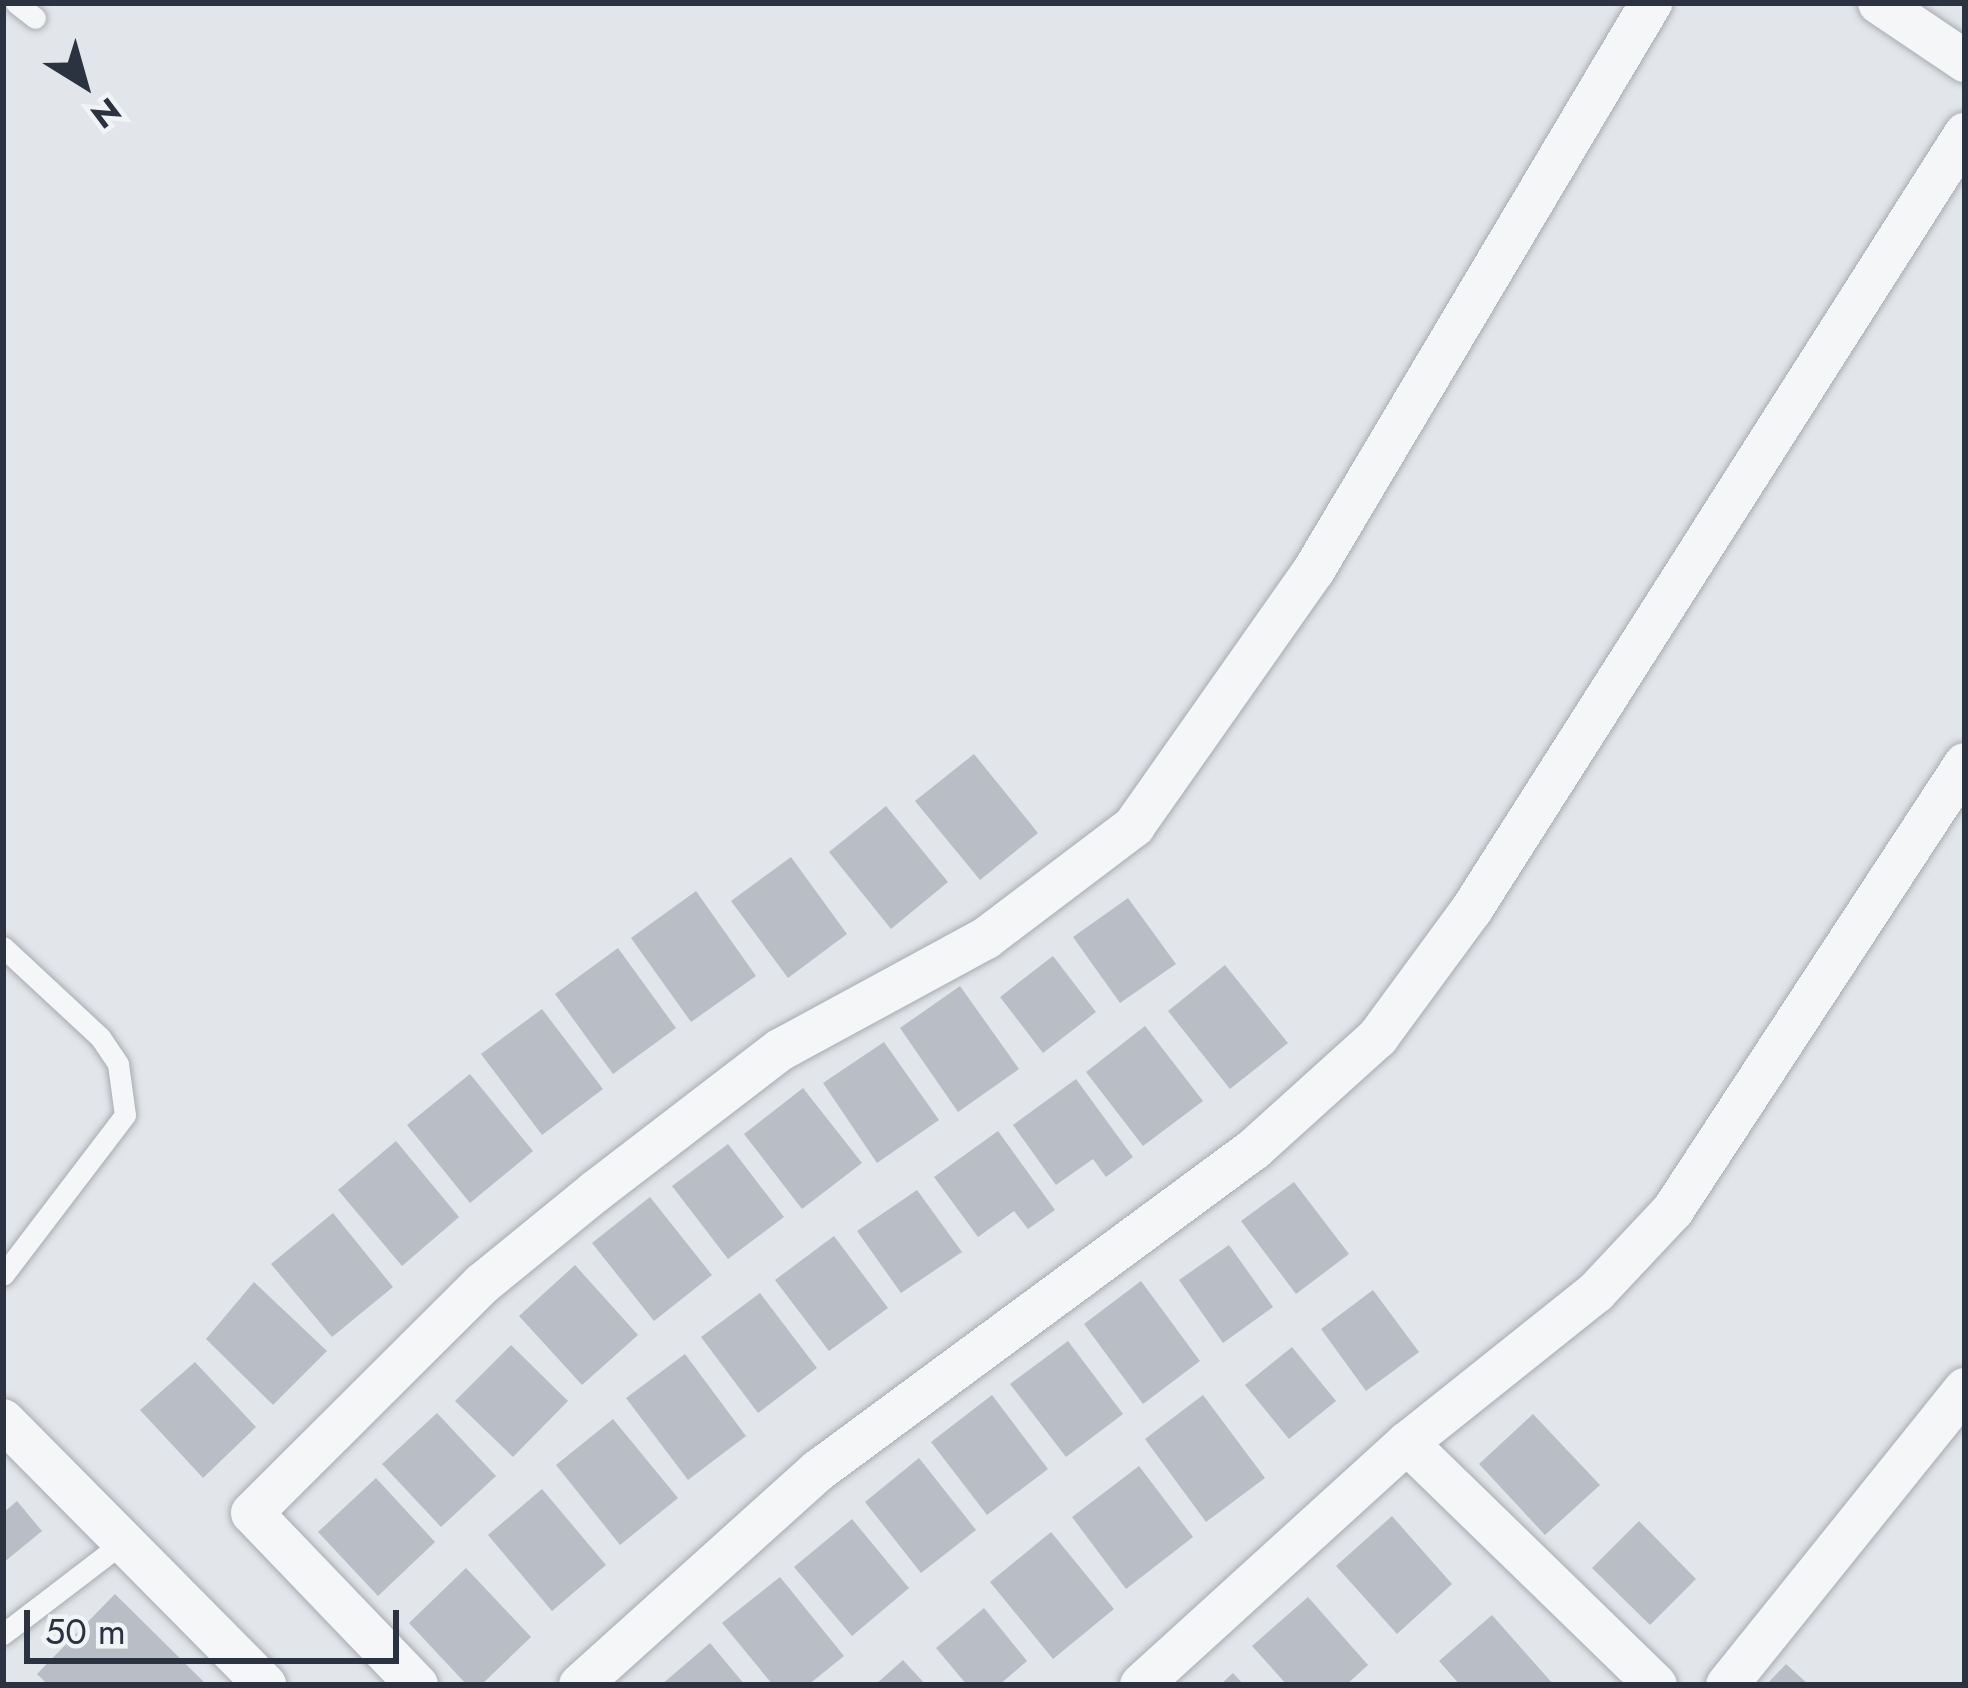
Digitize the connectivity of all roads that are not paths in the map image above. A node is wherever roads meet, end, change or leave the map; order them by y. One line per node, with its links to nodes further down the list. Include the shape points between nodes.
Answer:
1 (16, 3): 4 (lane)
2 (1651, 3): 16 (street, via 1314,570 1134,826 986,938 780,1050 596,1191 482,1284 252,1513)
3 (1879, 3): 5 (street)
4 (35, 18)
5 (1965, 61)
6 (1965, 134): 17 (street, via 1472,909 1378,1037 1254,1149 819,1470)
7 (1965, 764): 12 (street, via 1673,1210 1596,1292)
8 (3, 947): 9 (lane, via 100,1037 118,1064 124,1115)
9 (3, 1275)
10 (1965, 1389): 20 (street)
11 (3, 1420): 13 (street)
12 (1407, 1444): 18 (street); 19 (street)
13 (122, 1543): 14 (lane); 15 (street)
14 (3, 1634)
15 (265, 1685)
16 (417, 1685)
17 (580, 1685)
18 (1141, 1685)
19 (1656, 1685)
20 (1727, 1685)

